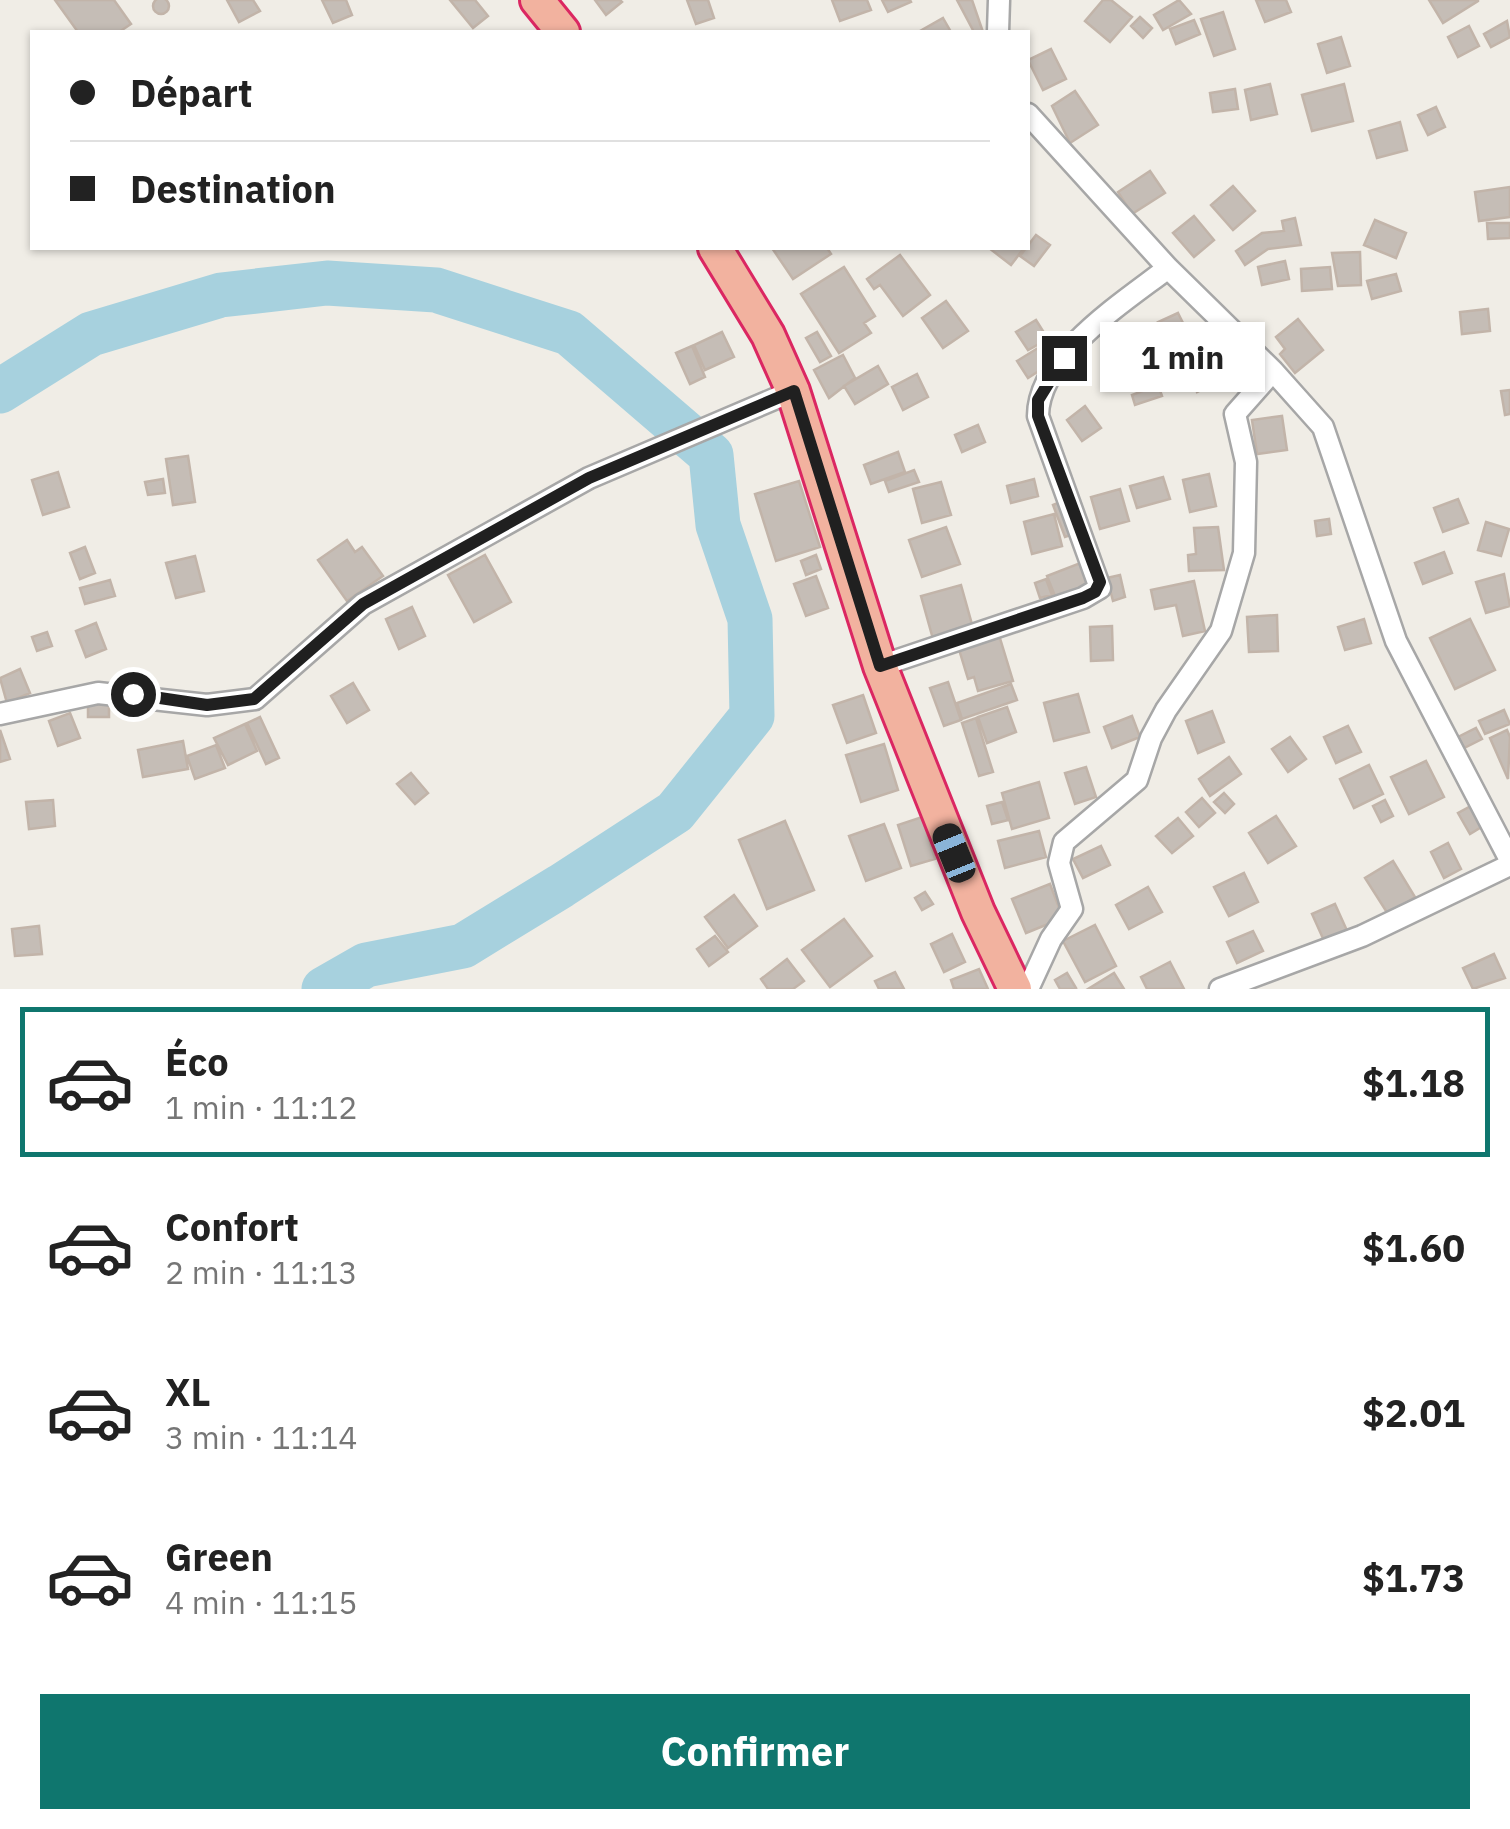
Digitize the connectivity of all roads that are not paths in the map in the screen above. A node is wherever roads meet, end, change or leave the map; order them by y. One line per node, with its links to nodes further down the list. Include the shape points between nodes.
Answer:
1 (538, 0): 3 (highway)
2 (995, 3): 4 (street)
3 (561, 30)
4 (998, 30)
5 (1030, 116): 7 (street)
6 (716, 250): 9 (highway)
7 (1168, 268): 8 (street); 10 (street, via 1080,338 1038,400 1038,416 1100,588)
8 (1273, 371): 12 (street, via 1322,427 1396,641); 14 (street, via 1235,414 1246,462 1244,552 1220,631 1150,738 1138,780 1064,842 1059,863 1072,909)
9 (794, 391): 10 (highway); 11 (street, via 589,478 363,604 254,699 207,705 98,693)
10 (880, 666): 13 (highway)
11 (0, 714)
12 (1510, 862): 15 (street, via 1362,936)
13 (1015, 989)
14 (1028, 989)
15 (1220, 989)

